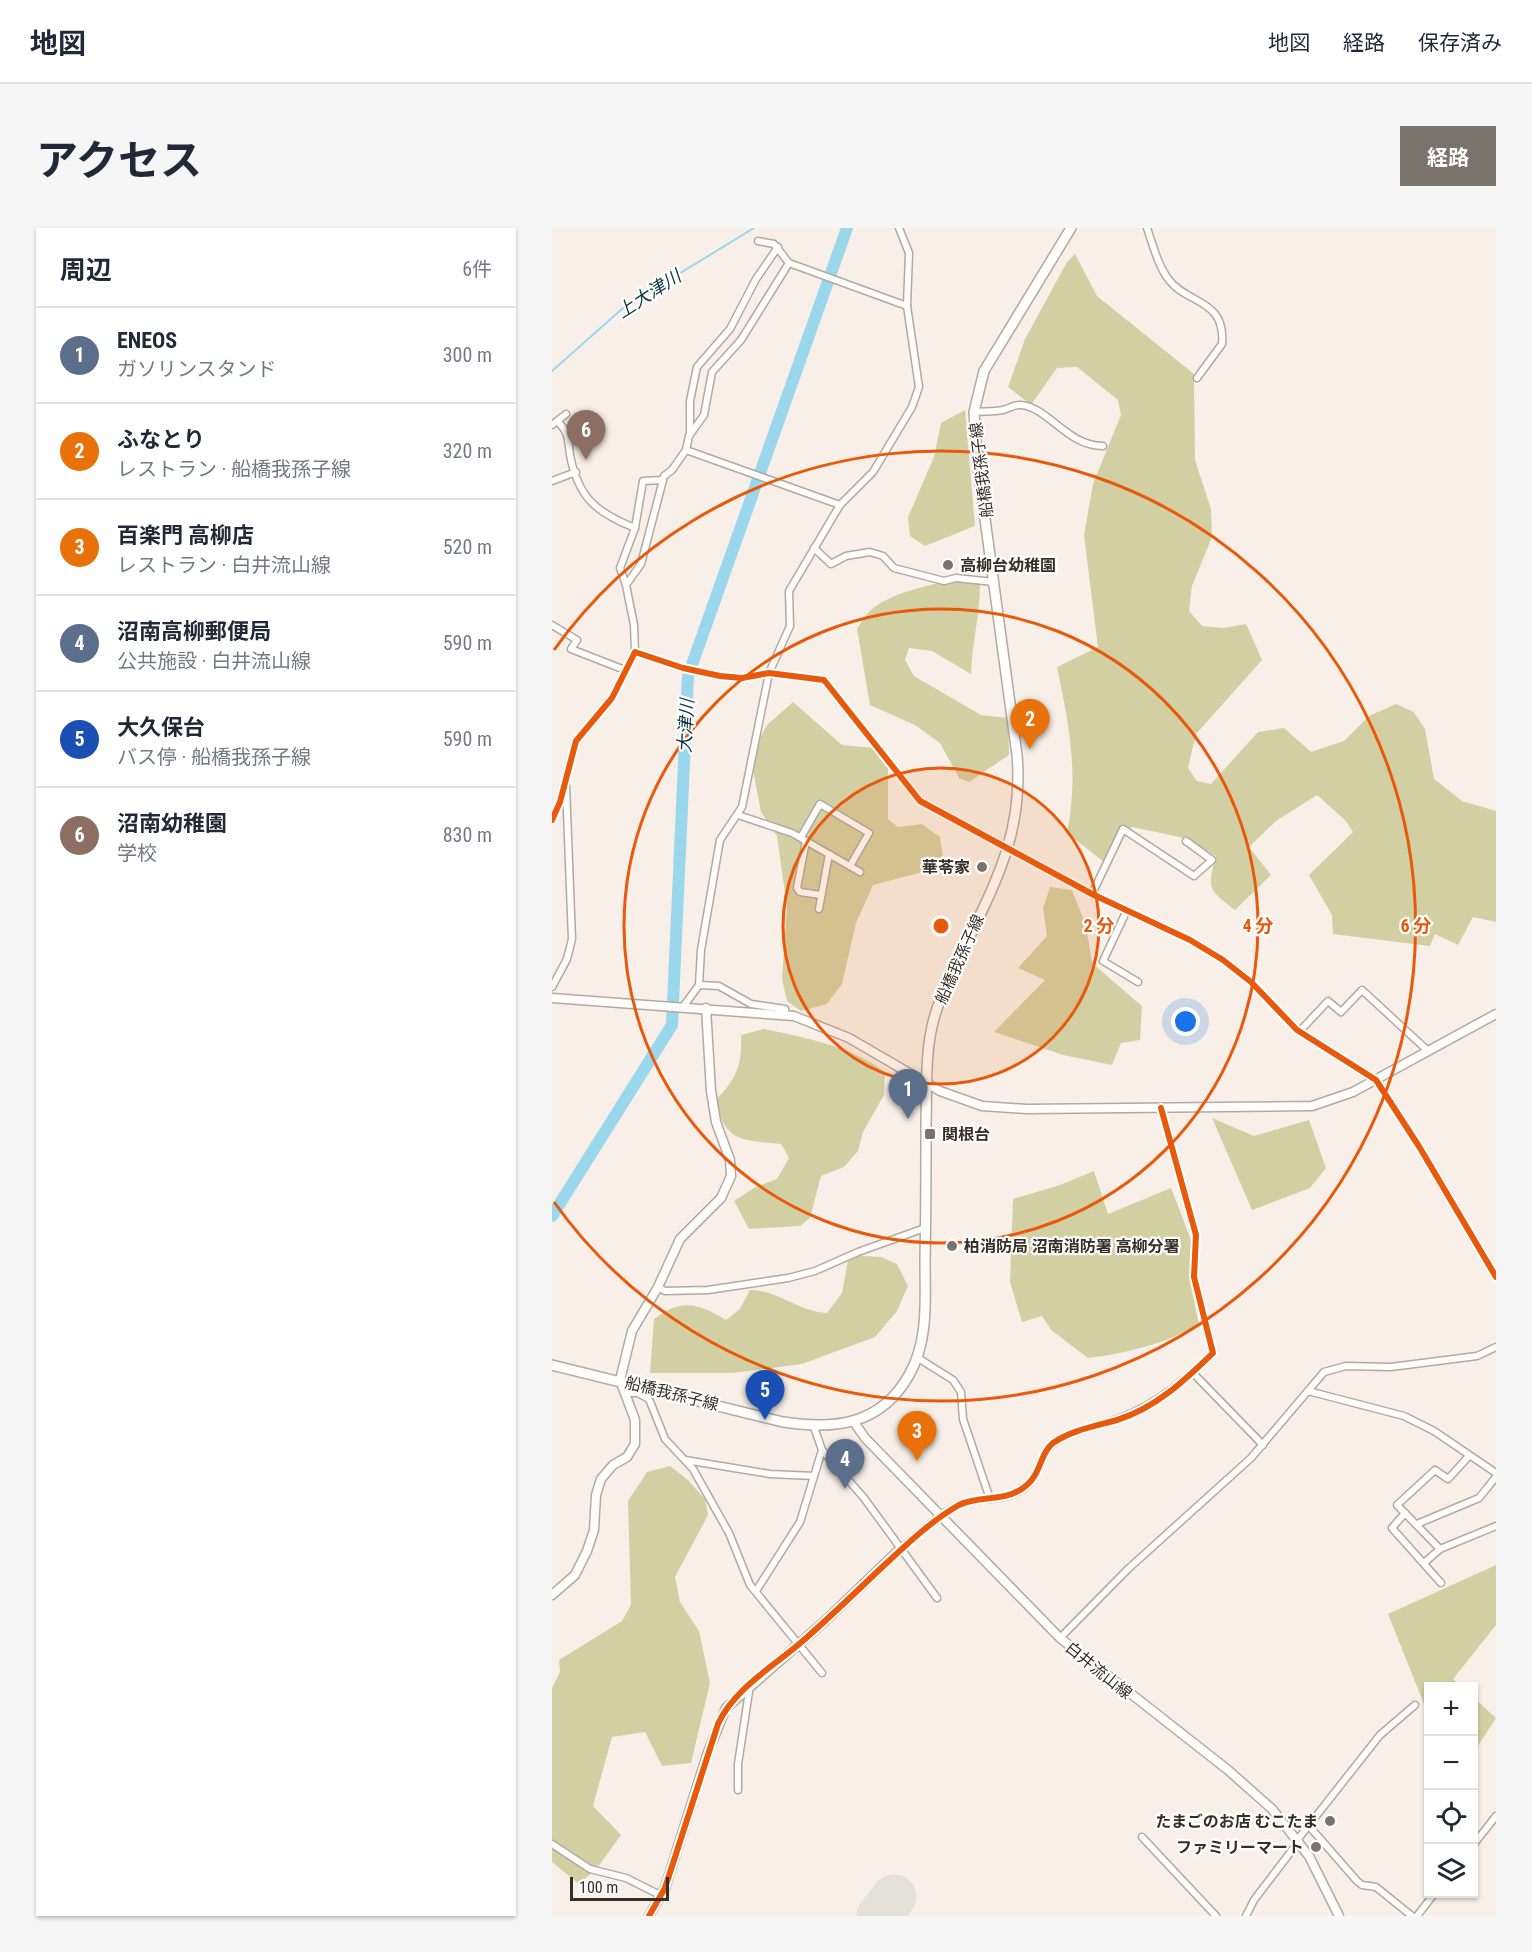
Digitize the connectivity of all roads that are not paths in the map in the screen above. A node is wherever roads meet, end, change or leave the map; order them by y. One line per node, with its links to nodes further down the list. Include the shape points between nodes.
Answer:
1 (899, 228): 7 (street, via 909,253)
2 (1071, 228): 9 (main road, 船橋我孫子線, via 984,371)
3 (1147, 228): 8 (street, via 1169,281 1207,304 1220,325 1222,344)
4 (758, 241): 5 (street)
5 (778, 248): 6 (street); 12 (street, via 756,279 730,329 697,367 690,401)
6 (789, 263): 7 (street); 12 (street, via 741,340 712,372 704,415)
7 (907, 306): 18 (street, via 919,387 916,397 873,472)
8 (1197, 378)
9 (974, 412): 13 (street, via 1020,405 1090,446); 21 (main road, 船橋我孫子線)
10 (566, 414): 11 (street)
11 (555, 423): 15 (street, via 564,428 570,440)
12 (689, 436): 14 (street)
13 (1103, 446)
14 (686, 450): 16 (street); 18 (street)
15 (576, 472): 17 (street); 19 (street, via 597,510)
16 (663, 480): 19 (street, via 643,481); 22 (street, via 641,564)
17 (552, 481)
18 (840, 505): 20 (street)
19 (635, 528): 22 (street, via 620,568)
20 (814, 548): 21 (street, via 831,564 846,556 870,552 883,556 894,568 944,581 956,578); 26 (street, via 789,591 790,626)
21 (994, 582): 32 (main road, 船橋我孫子線, via 1019,774 1018,812)
22 (626, 585): 24 (street)
23 (552, 625): 25 (street, via 577,640 571,650)
24 (635, 652): 25 (street); 26 (street, via 696,671 742,678)
25 (625, 670): 27 (street, via 612,698 576,741)
26 (769, 673): 28 (street); 32 (street, via 824,680 920,801)
27 (566, 783): 29 (street); 42 (street, via 572,939 567,959)
28 (738, 815): 30 (street); 41 (street, via 720,840 701,950)
29 (552, 820)
30 (803, 839): 33 (street); 34 (street, via 820,804 868,832); 37 (street, via 797,888)
31 (1186, 841): 36 (street, via 1212,860 1194,876 1123,829)
32 (1009, 848): 36 (street); 51 (main road, 船橋我孫子線, via 941,995 930,1036)
33 (829, 854): 34 (street); 37 (street)
34 (850, 866): 35 (street)
35 (860, 872)
36 (1092, 894): 39 (street)
37 (821, 895): 38 (street)
38 (819, 909)
39 (1127, 910): 40 (street, via 1102,962); 48 (street, via 1171,929 1223,960 1251,982)
40 (1138, 982)
41 (699, 985): 44 (street); 47 (street, via 719,986 751,1004 785,1009)
42 (552, 987)
43 (552, 998): 44 (street)
44 (682, 1007): 45 (street)
45 (706, 1008): 47 (street); 55 (street, via 711,1091 731,1176 721,1198 680,1239)
46 (1496, 1014): 49 (street)
47 (785, 1015): 51 (street, via 829,1028)
48 (1300, 1032): 49 (street, via 1328,1001 1341,1012 1362,990); 50 (street)
49 (1427, 1050): 50 (street)
50 (1376, 1080): 52 (street, via 1312,1106); 54 (street)
51 (926, 1084): 52 (street, via 981,1106); 53 (main road, 船橋我孫子線)
52 (1161, 1108): 59 (street, via 1196,1235 1194,1277 1213,1353)
53 (926, 1228): 55 (street, via 788,1278 708,1290 665,1291); 57 (main road, 船橋我孫子線, via 924,1324)
54 (1496, 1277)
55 (658, 1287): 60 (street, via 632,1331)
56 (1496, 1347): 61 (street, via 1477,1356 1391,1367 1333,1368 1324,1372)
57 (918, 1358): 63 (main road, 船橋我孫子線, via 897,1393); 71 (street, via 953,1380 961,1392 963,1419)
58 (552, 1365): 60 (main road, 船橋我孫子線)
59 (1192, 1372): 65 (street); 71 (street, via 1136,1412 1053,1443 1030,1483 1004,1498)
60 (620, 1380): 62 (street); 64 (main road, 船橋我孫子線)
61 (1308, 1391): 65 (street); 67 (street, via 1404,1416)
62 (623, 1393): 68 (street, via 645,1395 665,1439); 81 (street, via 636,1420 636,1444 601,1479 587,1551 574,1575)
63 (854, 1422): 64 (main road, 船橋我孫子線); 73 (street, 白井流山線)
64 (814, 1427): 66 (street)
65 (1263, 1445): 83 (street, via 1128,1569)
66 (822, 1450): 70 (street); 76 (street)
67 (1469, 1456): 69 (street); 72 (street, via 1448,1479 1436,1470 1397,1505)
68 (686, 1460): 70 (street, via 770,1474); 80 (street, via 729,1533)
69 (1496, 1475): 74 (street, via 1479,1498)
70 (814, 1476): 80 (street, via 800,1522)
71 (990, 1499): 73 (street, via 967,1502)
72 (1405, 1512): 74 (street); 78 (street, via 1392,1527)
73 (942, 1517): 76 (street); 83 (street, 白井流山線)
74 (1417, 1524): 77 (street)
75 (1496, 1526): 77 (street)
76 (901, 1548): 82 (street); 84 (street)
77 (1440, 1549): 78 (street)
78 (1424, 1563): 79 (street)
79 (1441, 1582)
80 (756, 1591): 84 (street)
81 (552, 1595)
82 (937, 1598)
83 (1060, 1638): 93 (street, 白井流山線, via 1255,1792)
84 (799, 1644): 85 (street); 86 (street)
85 (822, 1673)
86 (750, 1685): 88 (street); 95 (street, via 726,1708 718,1724)
87 (1415, 1705): 90 (street, via 1380,1735)
88 (738, 1790)
89 (1496, 1816): 92 (street)
90 (1309, 1826): 93 (street); 101 (street, via 1362,1886 1376,1887)
91 (1142, 1837): 98 (street)
92 (1478, 1838)
93 (1299, 1840): 99 (street); 100 (street, 白井流山線)
94 (552, 1844): 95 (street, via 590,1869 626,1878)
95 (662, 1896): 97 (street)
96 (1430, 1898): 102 (street)
97 (649, 1916)
98 (1216, 1916)
99 (1246, 1916)
100 (1339, 1916)
101 (1412, 1916)
102 (1416, 1916)

